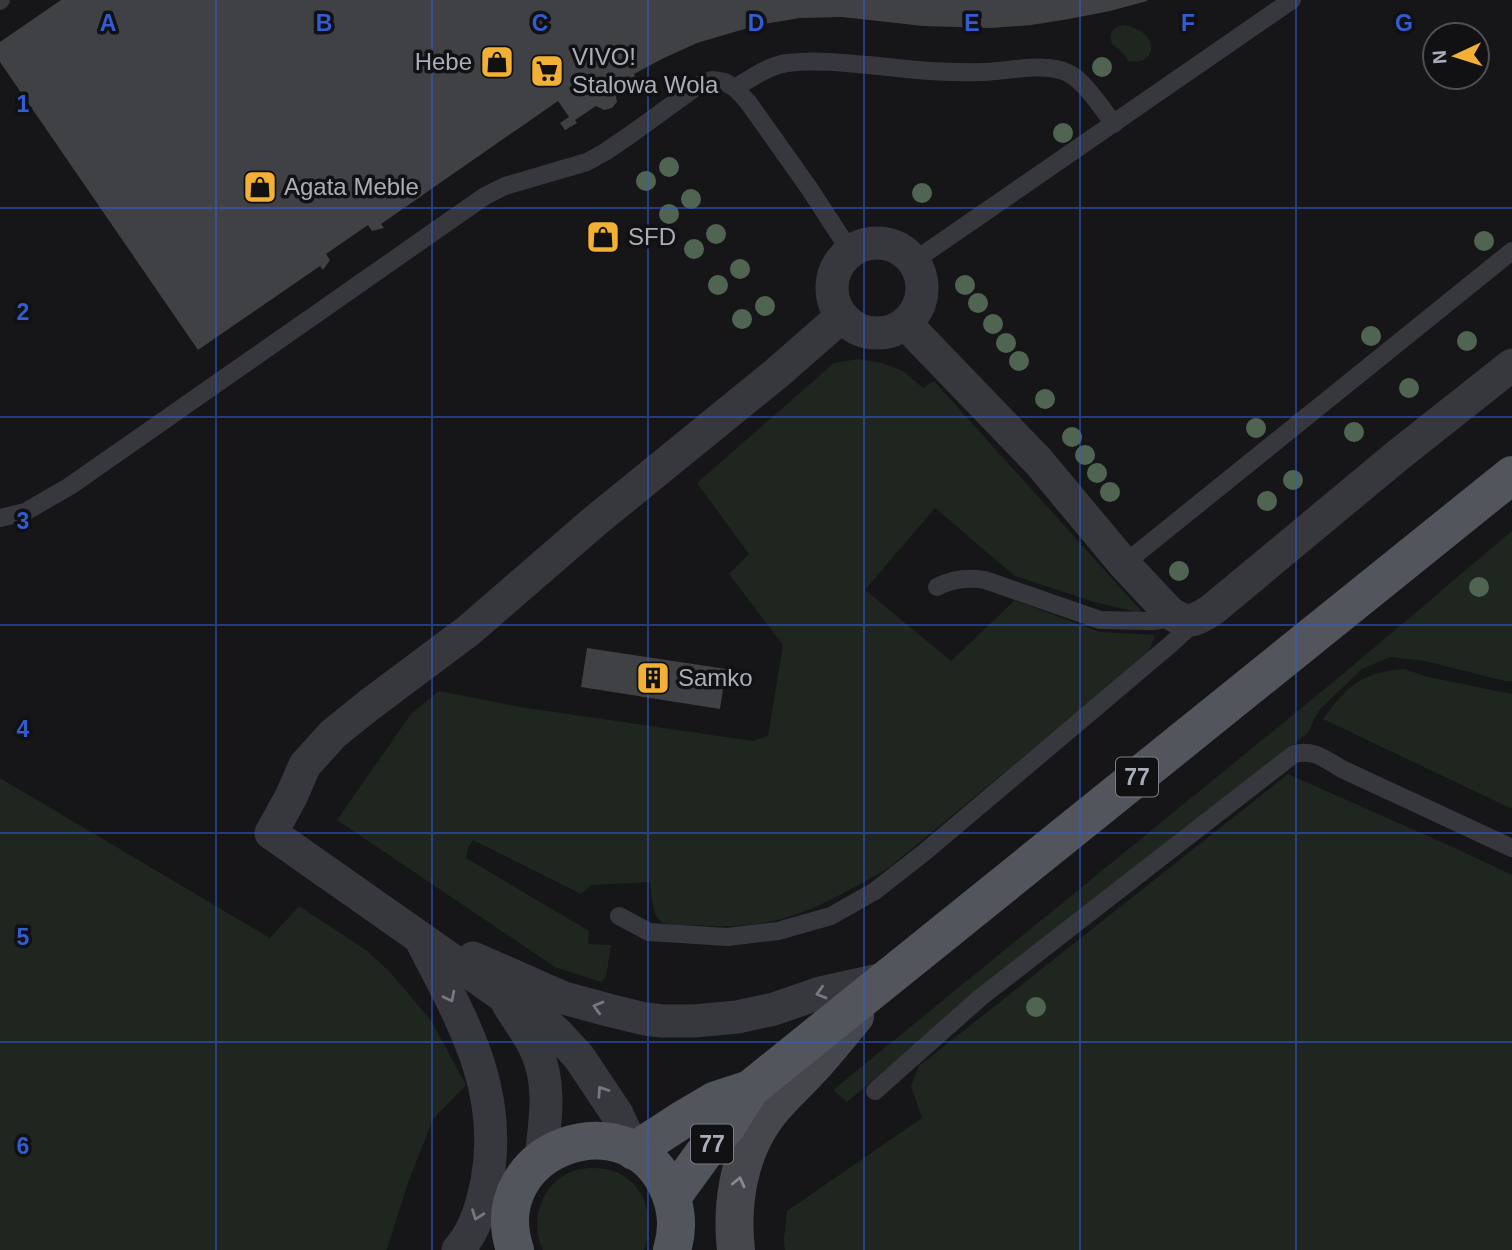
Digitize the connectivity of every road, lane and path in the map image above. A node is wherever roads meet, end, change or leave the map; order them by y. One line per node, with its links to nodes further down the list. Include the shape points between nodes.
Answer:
1 (1292, 0): 3 (lane)
2 (735, 88): 3 (lane, via 769,67 786,63 845,62 947,72 1057,69 1080,82); 4 (lane); 11 (lane, via 712,80 699,85 587,162 485,196 70,486 25,512)
3 (1114, 124): 6 (lane)
4 (850, 251): 6 (street, via 885,243); 7 (street, via 833,277 832,298)
5 (1512, 251): 12 (lane)
6 (914, 261): 8 (street, via 922,294 917,311)
7 (842, 316): 8 (street, via 852,326 879,334); 17 (street, via 468,631 333,734 305,765 271,834)
8 (905, 324): 12 (street, via 1039,462)
9 (1512, 365): 14 (street)
10 (1512, 475): 18 (main road, 77)
11 (0, 518)
12 (1124, 564): 14 (street, via 1168,611)
13 (937, 587): 14 (lane, via 971,578 1100,620)
14 (1187, 619): 16 (lane, via 1171,644 926,851 874,891 831,916 778,931 727,937 649,932)
15 (1512, 848): 21 (lane, via 1317,755 1306,751 1294,754 981,997)
16 (620, 916)
17 (419, 936): 18 (street, one-way to 17, via 746,1015 662,1021 564,998); 19 (street); 26 (street, one-way to 26, via 479,1062 490,1109 484,1195)
18 (887, 978): 20 (main road, 77); 28 (main road, one-way to 18, via 739,1181 762,1122)
19 (503, 996): 22 (street, one-way to 19, via 617,1114 572,1047 543,1021); 23 (street, via 543,1070 547,1111)
20 (750, 1089): 22 (main road, 77, via 716,1100); 24 (main road, 77)
21 (875, 1091)
22 (634, 1151): 23 (main road, 77, via 616,1143 587,1140); 24 (main road, 77, via 657,1170)
23 (541, 1158): 25 (main road, 77, via 527,1172 514,1198)
24 (672, 1197): 27 (main road, 77, via 676,1224)
25 (510, 1246)
26 (458, 1250)
27 (672, 1250)
28 (736, 1250)

